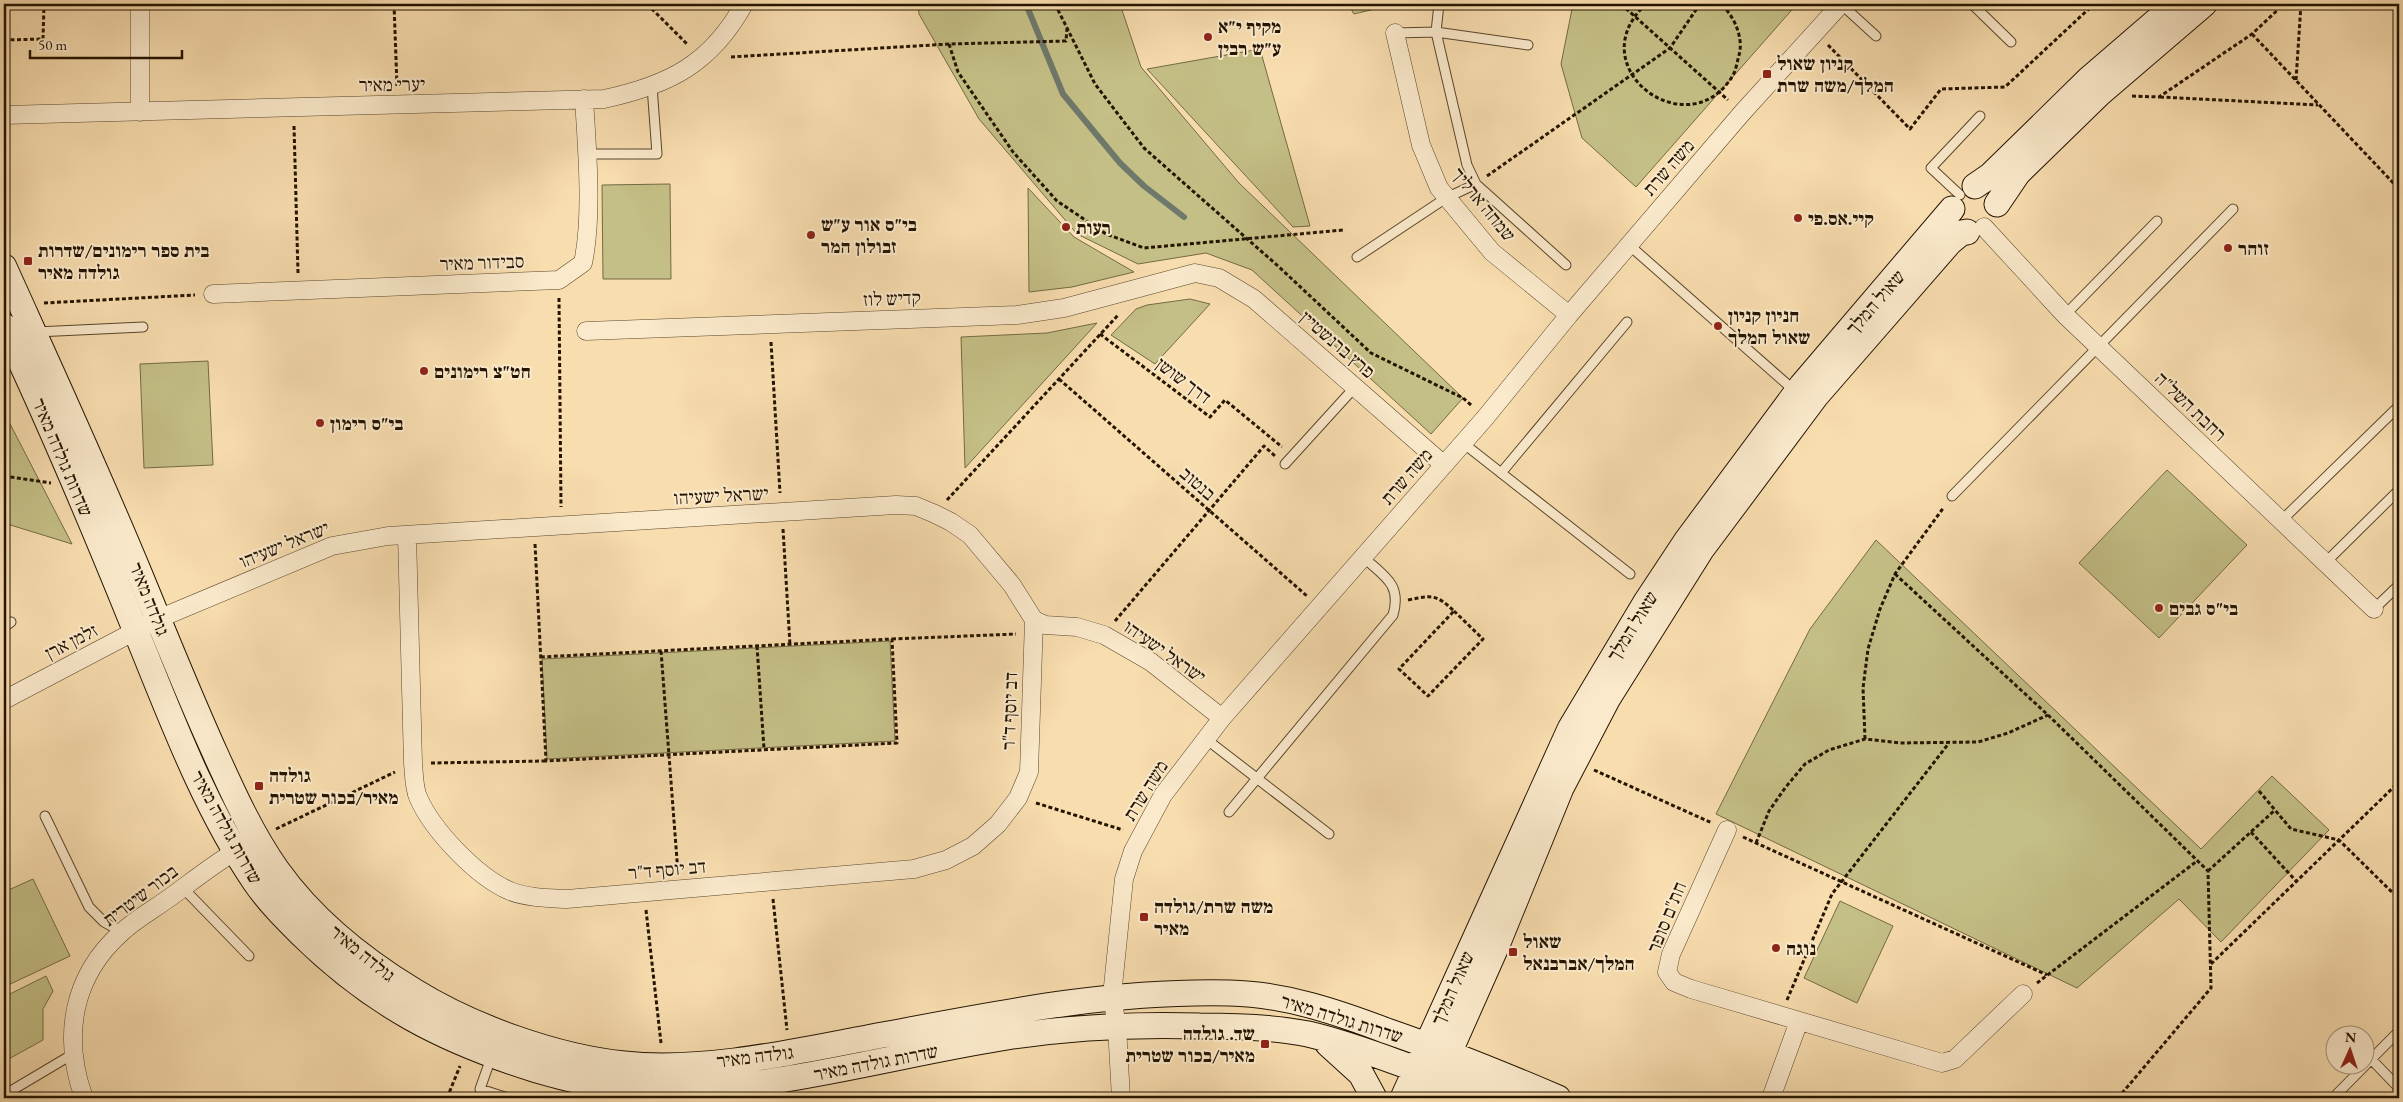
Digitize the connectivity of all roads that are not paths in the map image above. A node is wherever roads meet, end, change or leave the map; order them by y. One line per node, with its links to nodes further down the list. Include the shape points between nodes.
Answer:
1 (140, 4): 15 (street)
2 (744, 4): 13 (street, יערי מאיר, via 713,48 664,82)
3 (1439, 4): 8 (lane)
4 (1841, 4): 10 (lane); 26 (street, משה שרת)
5 (1972, 4): 11 (lane)
6 (2176, 4): 20 (street, שאול המלך, via 2089,79 1991,175)
7 (2204, 4): 22 (street, via 2099,94 2018,174)
8 (1436, 32): 9 (lane); 12 (lane); 19 (lane, via 1466,165)
9 (1395, 33): 21 (street, שמחה ארליך, via 1420,145)
10 (1876, 36)
11 (2012, 42)
12 (1528, 45)
13 (652, 86): 14 (street, יערי מאיר, via 604,99); 18 (lane, via 656,154)
14 (584, 99): 15 (street, יערי מאיר); 18 (street)
15 (140, 112): 16 (street, יערי מאיר)
16 (4, 115)
17 (1980, 116): 20 (lane, via 1931,168)
18 (587, 154): 31 (street, סבידור מאיר, via 587,245 583,263 559,280)
19 (1476, 184): 21 (lane); 28 (lane)
20 (1962, 197): 22 (street, via 1984,186 1995,194); 25 (street, via 1955,225); 41 (street, שאול המלך)
21 (1446, 198): 27 (lane); 33 (street, שמחה ארליך, via 1492,252)
22 (1996, 204): 25 (street, via 1992,217)
23 (2233, 209): 39 (lane)
24 (2157, 220): 32 (lane)
25 (1976, 230): 32 (street, רחבת השל"ה); 80 (street, שאול המלך, via 1956,236 1950,242 1816,396 1713,535 1656,620 1574,762)
26 (1629, 245): 33 (street, משה שרת); 41 (lane)
27 (1357, 257)
28 (1566, 265)
29 (4, 267): 38 (street, גולדה מאיר)
30 (1195, 273): 37 (street, קדיש לוז, via 1064,308 1017,315); 40 (street, פרץ ברנשטיין, via 1220,278 1254,299)
31 (213, 294)
32 (2065, 314): 39 (street, רחבת השל"ה)
33 (1569, 315): 43 (street, משה שרת)
34 (1627, 322): 46 (lane)
35 (4, 326): 58 (street, שדרות גולדה מאיר, via 38,398)
36 (143, 327): 38 (lane)
37 (586, 331)
38 (34, 332): 56 (street, גולדה מאיר)
39 (2098, 346): 48 (lane); 49 (street, רחבת השל"ה)
40 (1355, 387): 44 (lane); 45 (street, פרץ ברנשטיין)
41 (1797, 393): 78 (street, שאול המלך, via 1687,540 1570,729)
42 (2399, 406): 49 (lane)
43 (1463, 443): 45 (street, משה שרת); 46 (lane)
44 (1285, 464)
45 (1444, 465): 51 (street, משה שרת)
46 (1501, 473): 53 (lane)
47 (2399, 490): 52 (lane)
48 (1952, 496)
49 (2281, 521): 52 (street, רחבת השל"ה)
50 (407, 535): 56 (street, ישראל ישעיהו, via 332,546); 57 (street, ישראל ישעיהו, via 916,506 970,535 1012,584); 57 (street, דב יוסף ד"ר, via 413,764 417,796 434,825 464,858 497,885 512,892 542,898 567,899 914,869 946,860 973,846 998,824 1018,798 1029,772)
51 (1363, 557): 60 (street, משה שרת); 62 (lane, via 1394,586 1397,602 1393,615)
52 (2325, 563): 55 (street, רחבת השל"ה)
53 (1630, 574)
54 (2399, 585): 55 (lane)
55 (2374, 609)
56 (158, 619): 58 (street, זלמן ארן); 67 (street, גולדה מאיר, via 229,784)
57 (1034, 626): 60 (street, ישראל ישעיהו, via 1077,627 1104,634 1151,662)
58 (136, 632): 59 (street, זלמן ארן); 68 (street, שדרות גולדה מאיר, via 206,794)
59 (4, 700)
60 (1222, 718): 61 (street, משה שרת)
61 (1206, 739): 62 (lane); 73 (street, משה שרת, via 1163,795 1133,851 1124,878)
62 (1257, 778): 63 (lane); 66 (lane)
63 (1229, 812)
64 (45, 816): 70 (lane, via 89,907 104,922)
65 (1727, 830): 74 (street, חת"ם סופר, via 1671,954 1667,972 1674,982 1691,989)
66 (1329, 834)
67 (258, 838): 68 (street, בכור שיטרית); 73 (street, גולדה מאיר, via 277,870 302,900 342,940 387,974 437,1005 485,1027 576,1056 622,1064 663,1066 762,1058)
68 (236, 850): 69 (street, בכור שיטרית); 82 (street, שדרות גולדה מאיר, via 256,884 284,917 326,958 372,995 426,1027)
69 (183, 888): 70 (street, בכור שיטרית); 71 (lane)
70 (122, 932): 79 (street, בכור שיטרית, via 97,959 80,990 74,1020)
71 (249, 956)
72 (2023, 994): 74 (street, חת"ם סופר, via 1955,1059 1942,1063)
73 (1112, 996): 75 (street, משה שרת); 78 (street, שדרות גולדה מאיר, via 1232,993 1266,996 1295,1001)
74 (1799, 1021): 96 (street)
75 (1118, 1027): 77 (street, שדרות גולדה מאיר, via 1196,1025 1270,1028); 88 (street, שדרות גולדה מאיר, via 1014,1036 766,1082); 91 (street)
76 (2399, 1032): 81 (lane)
77 (1320, 1038): 85 (street, שדרות גולדה מאיר); 92 (street, via 1361,1074)
78 (1426, 1044): 80 (street, שדרות גולדה מאיר); 85 (street, שאול המלך)
79 (74, 1054): 87 (lane); 89 (street, בכור שיטרית)
80 (1449, 1054): 85 (street, שאול המלך); 95 (street, שדרות גולדה מאיר)
81 (2376, 1054)
82 (492, 1055): 88 (street, שדרות גולדה מאיר, via 570,1080); 90 (lane, via 480,1089)
83 (2376, 1064): 86 (lane)
84 (2356, 1074): 97 (lane)
85 (1428, 1082): 93 (street, שאול המלך); 94 (street, שדרות גולדה מאיר)
86 (2399, 1088)
87 (4, 1094)
88 (628, 1094)
89 (84, 1098)
90 (508, 1098)
91 (1121, 1098)
92 (1374, 1098)
93 (1403, 1098)
94 (1525, 1098)
95 (1558, 1098)
96 (1771, 1098)
97 (2333, 1098)

